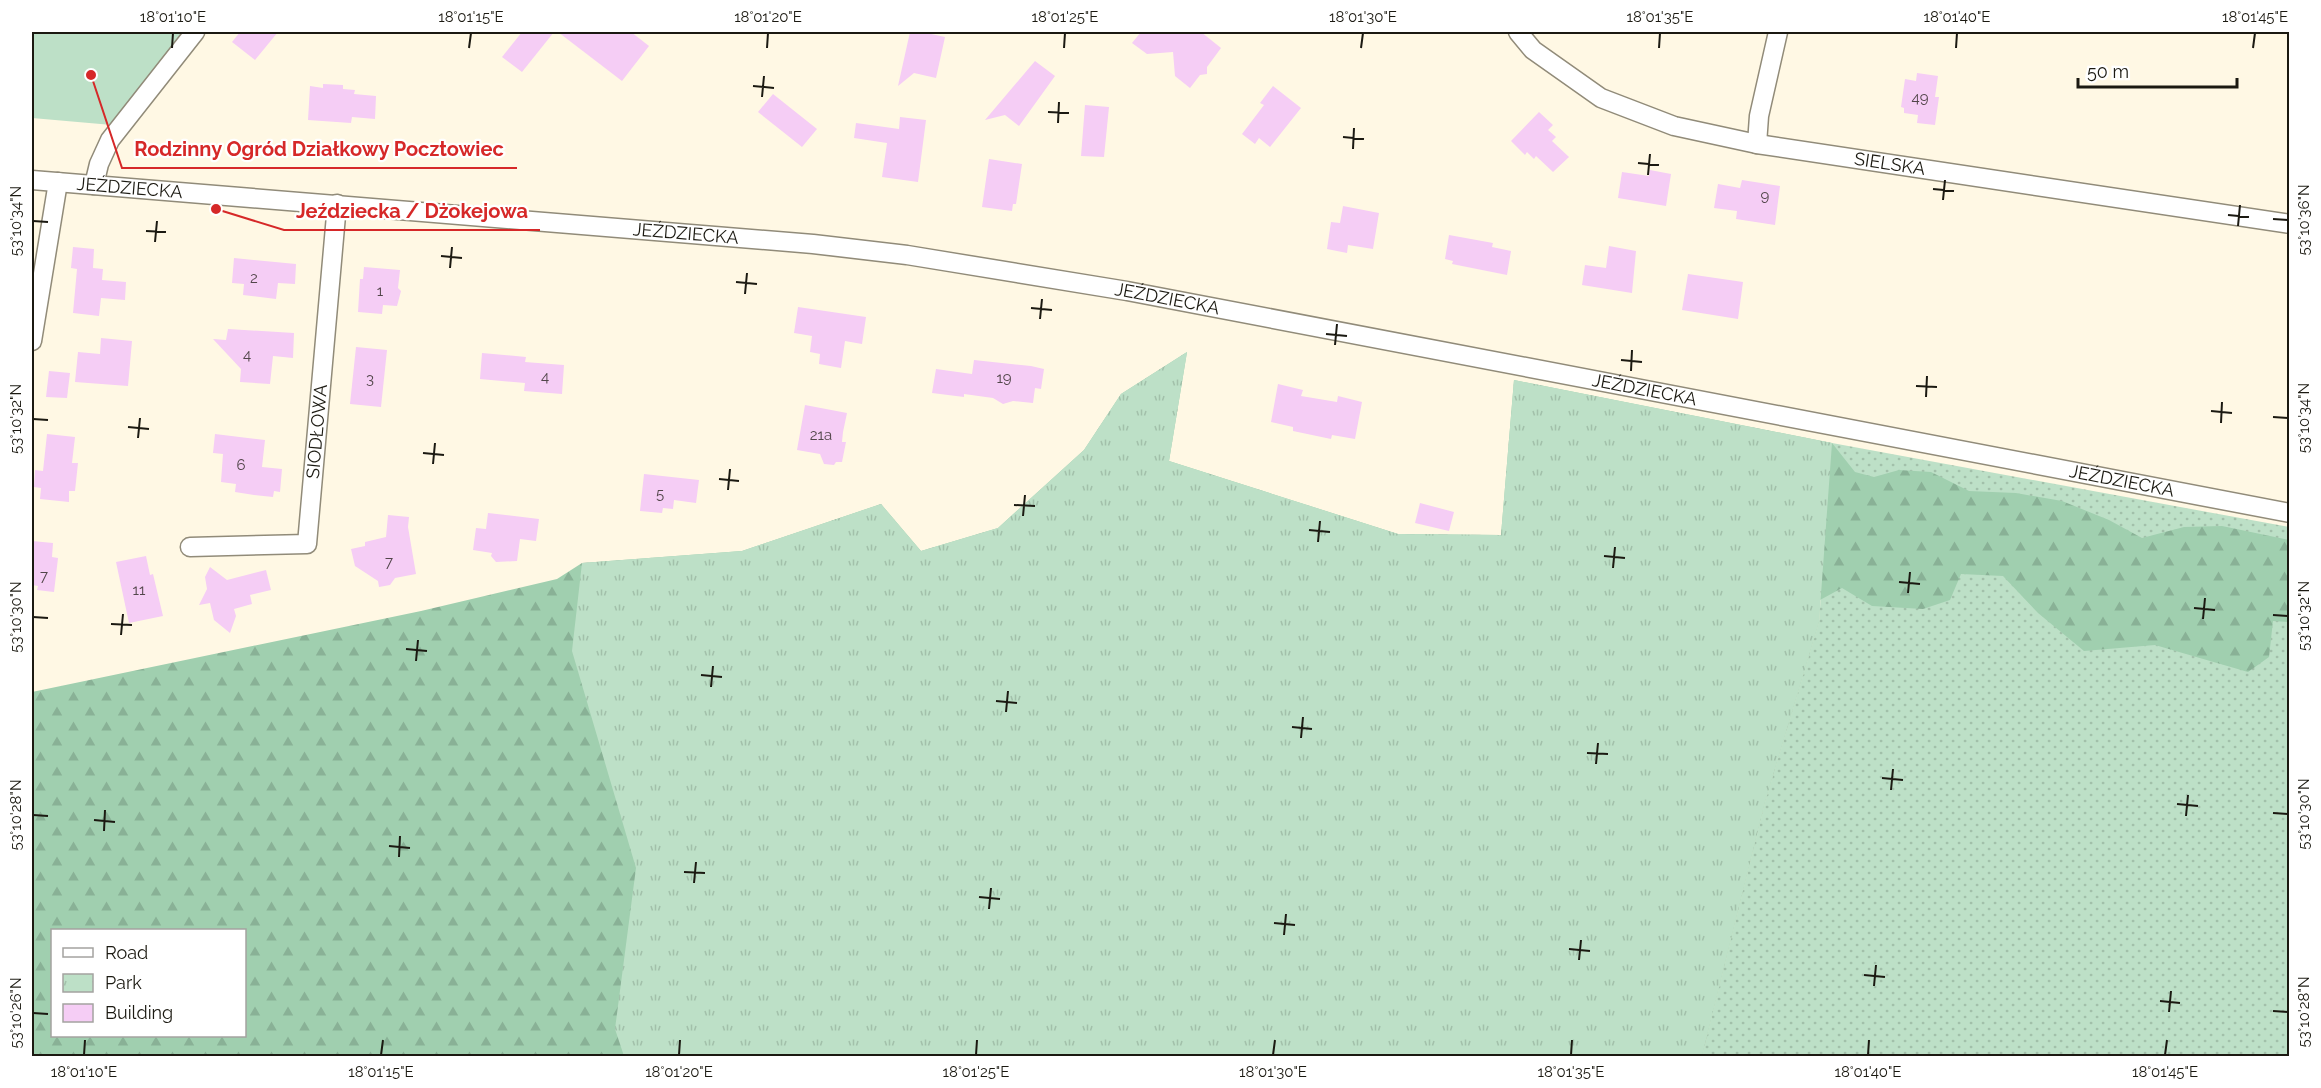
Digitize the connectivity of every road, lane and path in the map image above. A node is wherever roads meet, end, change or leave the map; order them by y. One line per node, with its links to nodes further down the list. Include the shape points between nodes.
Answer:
1 (195, 32): 7 (street, via 110,140)
2 (1518, 32): 4 (street, SIELSKA, via 1533,50 1601,98 1674,126)
3 (1778, 32): 4 (street, via 1759,116)
4 (1757, 144): 9 (street, SIELSKA)
5 (32, 180): 6 (street, JEŹDZIECKA)
6 (58, 182): 7 (street, JEŹDZIECKA); 10 (street)
7 (94, 185): 8 (street, JEŹDZIECKA)
8 (337, 204): 11 (street, JEŹDZIECKA, via 907,255 1127,291); 12 (street, SIODŁOWA, via 307,544)
9 (2289, 224)
10 (32, 341)
11 (2289, 513)
12 (190, 547)

